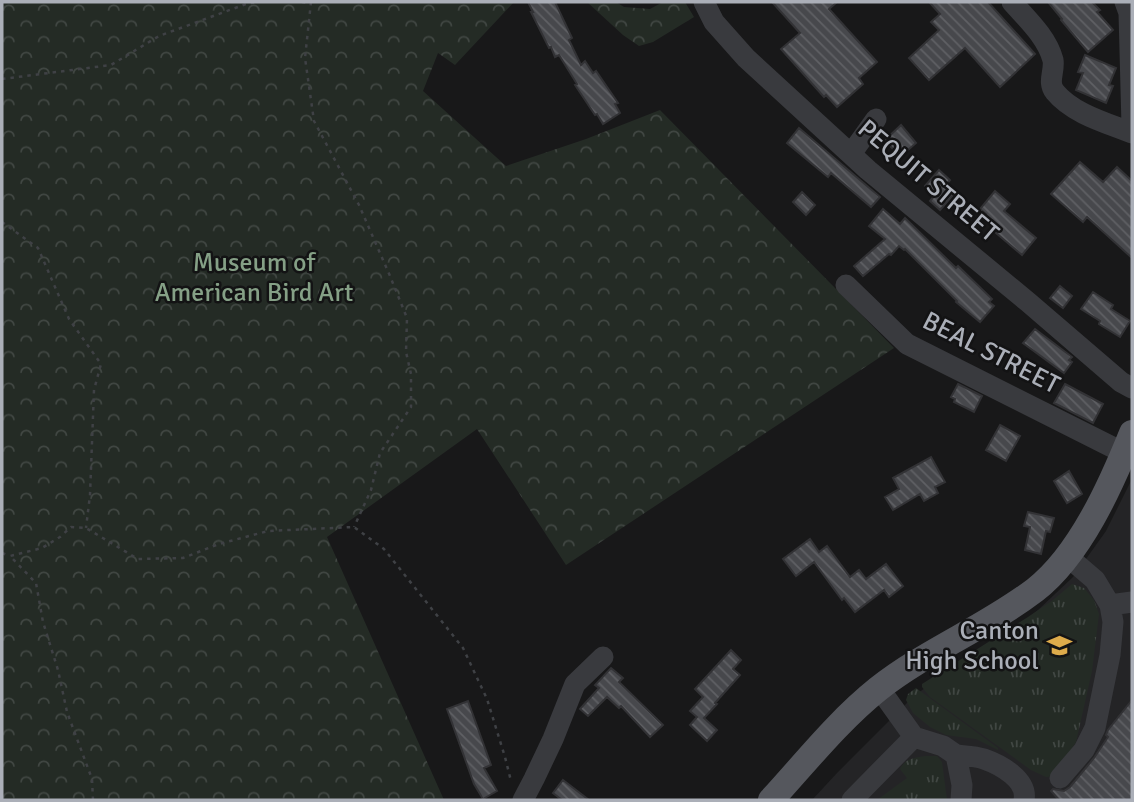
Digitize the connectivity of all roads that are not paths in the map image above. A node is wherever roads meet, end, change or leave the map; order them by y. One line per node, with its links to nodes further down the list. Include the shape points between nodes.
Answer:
1 (704, 2): 7 (street, PEQUIT STREET, via 714,22 746,58)
2 (1013, 2): 6 (street, via 1048,48 1054,63 1053,90 1089,115)
3 (1125, 2): 5 (street)
4 (876, 119): 7 (street)
5 (1132, 126)
6 (1132, 133)
7 (851, 154): 9 (street, PEQUIT STREET)
8 (846, 285): 10 (street, BEAL STREET, via 907,344)
9 (1132, 387)
10 (1128, 443): 11 (main road)
11 (1068, 556): 13 (street, via 1095,580); 15 (main road, via 1036,589)
12 (1132, 602): 13 (street)
13 (1110, 605): 18 (street, via 1110,655 1095,729)
14 (603, 657): 19 (street, via 575,684 539,769)
15 (879, 688): 16 (street); 20 (main road)
16 (914, 737): 17 (street); 21 (street)
17 (956, 755): 22 (street); 23 (street, via 1005,769 1022,785)
18 (1060, 778)
19 (518, 795)
20 (771, 800)
21 (852, 800)
22 (961, 800)
23 (1024, 800)

